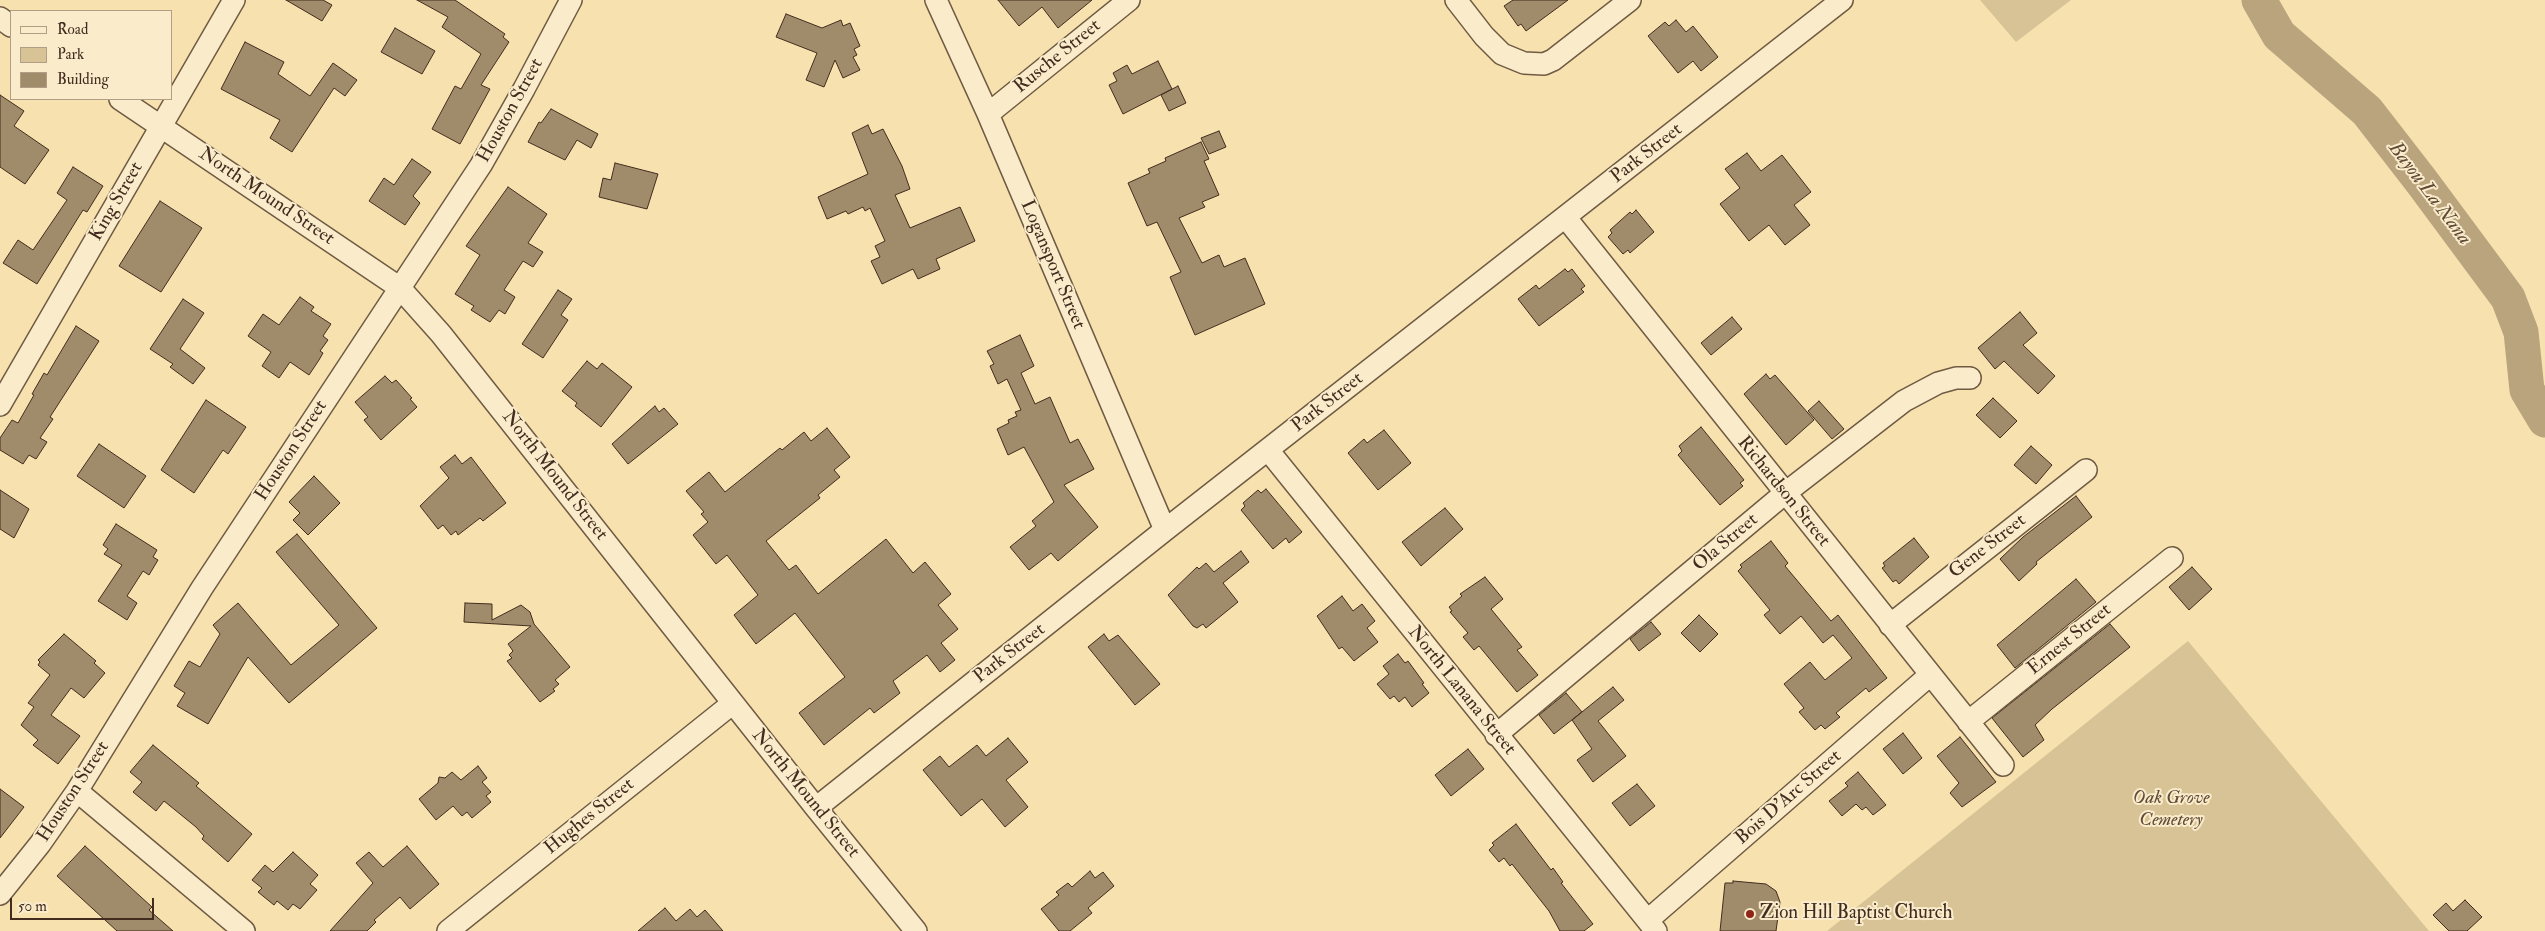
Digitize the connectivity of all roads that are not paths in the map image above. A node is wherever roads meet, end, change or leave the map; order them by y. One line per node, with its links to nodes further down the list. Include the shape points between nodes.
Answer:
1 (234, 0): 10 (street, King Street)
2 (571, 0): 12 (street, Houston Street, via 481,165)
3 (936, 0): 9 (street, Logansport Street)
4 (1128, 0): 9 (street, Rusche Street)
5 (1456, 0): 6 (street, via 1502,54 1513,60 1535,64 1553,60)
6 (1630, 0)
7 (1842, 0): 11 (street, Park Street)
8 (121, 100): 10 (street, North Mound Street)
9 (988, 114): 18 (street, Logansport Street)
10 (160, 126): 12 (street, North Mound Street); 14 (street, King Street)
11 (1566, 218): 15 (street, Park Street); 17 (street, Richardson Street)
12 (400, 288): 22 (street, North Mound Street, via 447,341); 26 (street, Houston Street, via 202,588)
13 (1970, 378): 17 (street, Ola Street, via 1938,383 1904,401)
14 (0, 405)
15 (1268, 450): 18 (street, Park Street); 24 (street, North Lanana Street)
16 (2086, 470): 20 (street, Gene Street)
17 (1784, 494): 20 (street, Richardson Street); 24 (street, Ola Street)
18 (1166, 530): 27 (street, Park Street)
19 (2172, 558): 23 (street, Ernest Street)
20 (1890, 624): 21 (street, Richardson Street)
21 (1930, 675): 23 (street, Richardson Street); 29 (street, Bois D'Arc Street)
22 (733, 703): 27 (street, North Mound Street); 31 (street, Hughes Street)
23 (1968, 722): 25 (street, Richardson Street)
24 (1496, 735): 29 (street, North Lanana Street)
25 (2003, 765)
26 (77, 790): 28 (street, Houston Street); 30 (street)
27 (816, 808): 32 (street, North Mound Street)
28 (0, 894)
29 (1652, 926)
30 (244, 931)
31 (448, 931)
32 (916, 931)

